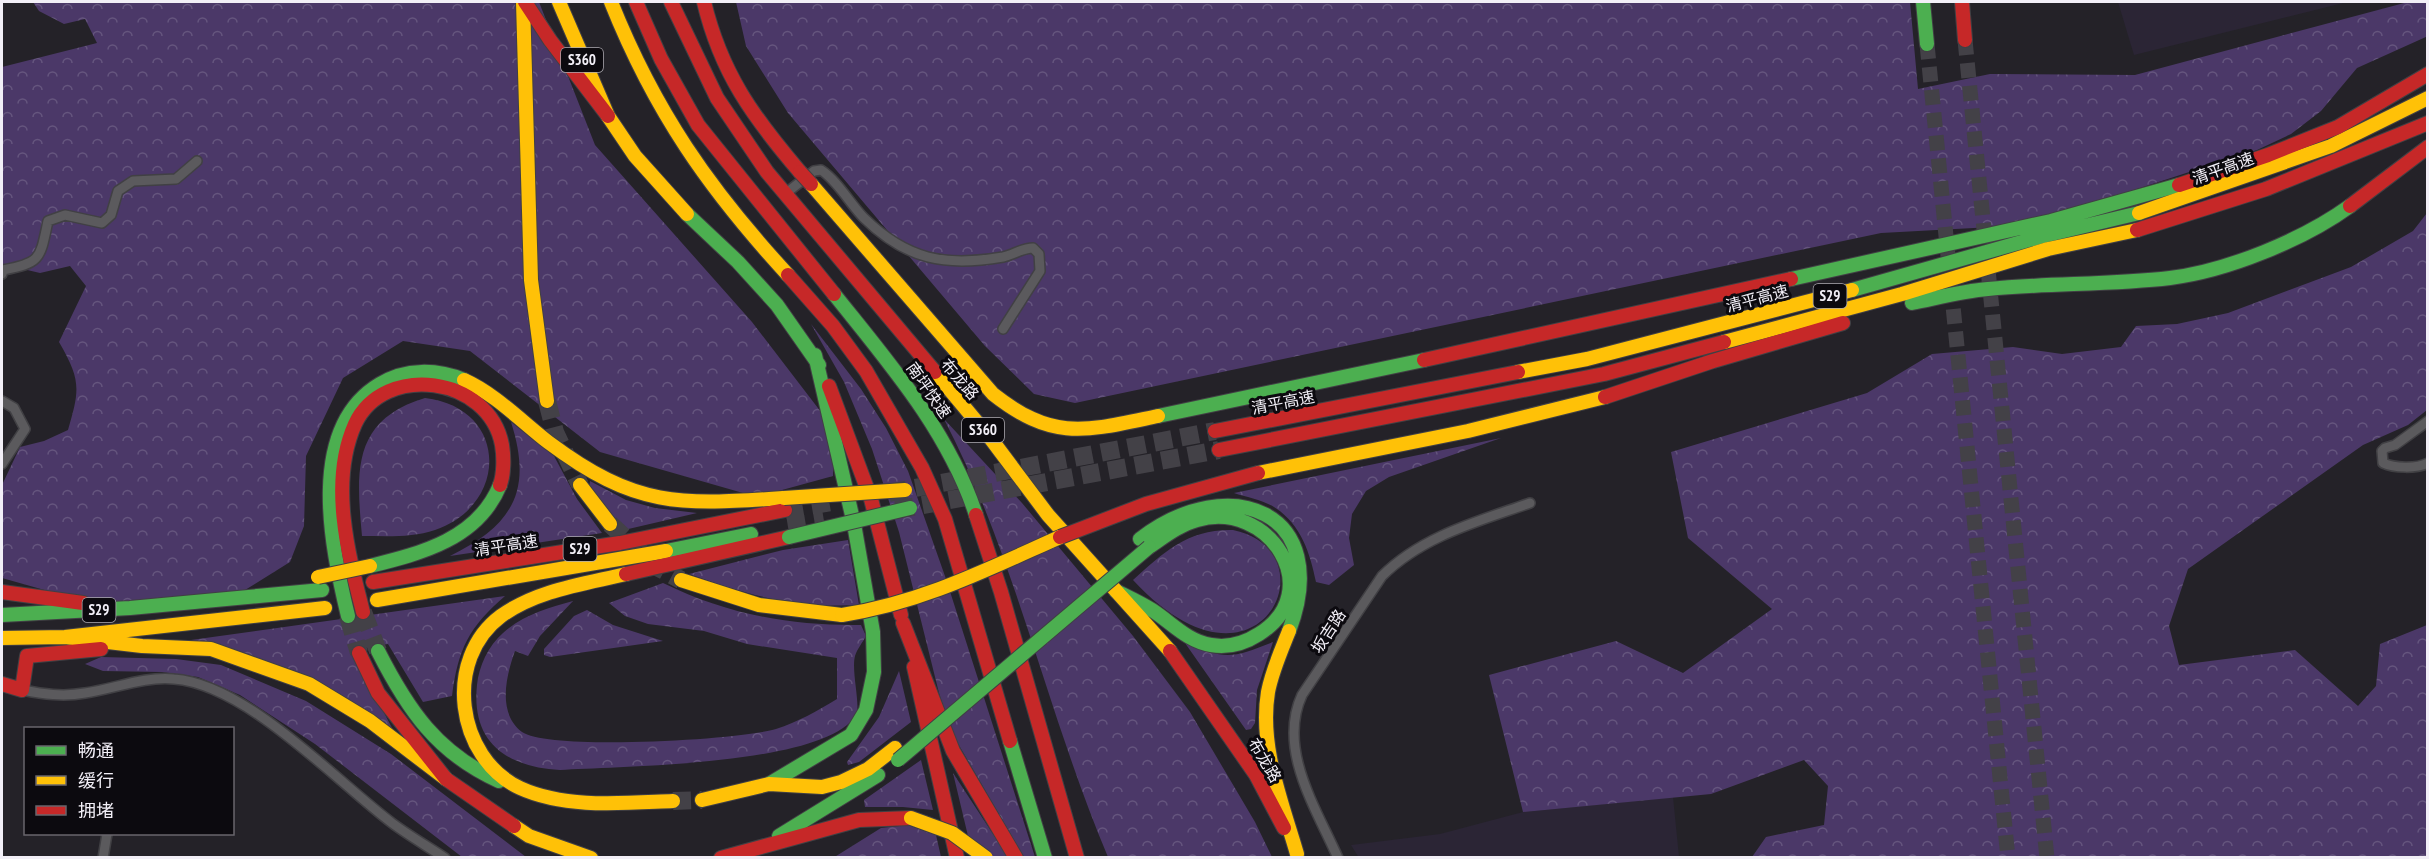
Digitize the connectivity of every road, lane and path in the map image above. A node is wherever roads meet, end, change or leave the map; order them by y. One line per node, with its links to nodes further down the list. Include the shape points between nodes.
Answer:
1 (524, 2): 13 (main road); 22 (main road, via 531,280)
2 (559, 2): 13 (main road, S360)
3 (611, 2): 71 (main road, via 642,75 684,145 727,206 834,327 909,439 925,470 945,519)
4 (636, 2): 56 (main road, 南坪快速, via 661,59 698,125 900,375 953,460 1001,592)
5 (671, 2): 17 (main road, 布龙路 / S360, via 717,98)
6 (704, 2): 11 (main road, bridge, via 716,48 740,99 993,394 1023,418 1049,428 1098,429 1591,325 2069,217 2177,185 2320,134 2357,118)
7 (1923, 2): 10 (main road)
8 (1962, 2): 9 (main road)
9 (1965, 40)
10 (1927, 44)
11 (2427, 74)
12 (2427, 98): 24 (main road, 清平高速 / S29, via 2331,146 2156,209 1587,359)
13 (608, 116): 20 (main road, S360, via 635,156 777,305)
14 (2427, 123): 25 (main road, 清平高速 / S29, via 2266,189 2154,227 2048,249 1902,294 1604,374)
15 (2427, 147): 36 (main road, bridge, via 2332,219 2287,243 2195,275 2003,287 1942,296 1713,361 1609,396 1468,431 1187,489 1131,508 918,599 842,615 759,605)
16 (197, 161): 18 (street, via 176,179 133,181 118,191 111,215 102,223 65,215 48,221 41,252 30,265)
17 (784, 194): 19 (street, via 821,170 887,238 924,257 949,262 979,261 1033,248 1039,254 1040,271); 38 (main road, 布龙路 / S360, via 991,439 1048,515)
18 (2, 273)
19 (1003, 329)
20 (815, 355): 46 (main road, S360, via 846,424); 57 (main road, via 861,562 875,662 864,715 850,736)
21 (2, 401): 27 (street, via 14,408 25,429)
22 (547, 401)
23 (2427, 421): 26 (street, via 2385,448 2382,456 2383,463 2388,465)
24 (1215, 431)
25 (1219, 450)
26 (2427, 463)
27 (2, 464)
28 (580, 485): 33 (main road)
29 (905, 490): 31 (main road, bridge)
30 (1530, 503): 74 (street, 坂吉路, via 1443,536 1391,567 1302,695 1293,724 1296,760)
31 (785, 504): 37 (main road, 清平高速 / S29, via 620,543); 45 (main road, via 678,502 632,492 591,471 484,390 432,371 406,372 382,381 360,398 342,424 333,458 333,541)
32 (910, 508): 34 (main road, bridge)
33 (609, 524)
34 (788, 532): 40 (main road, 清平高速 / S29); 58 (main road, via 553,591 494,622 469,659 464,713 480,754 492,769)
35 (1145, 543): 38 (main road, via 1200,519 1232,518 1257,525 1276,542 1289,568 1285,606 1260,636 1240,644 1212,646 1197,642 1153,610); 54 (main road); 63 (main road, via 1155,526 1173,516 1198,507 1224,504 1250,508 1271,519 1294,547 1300,566 1299,597 1269,683 1266,713 1268,745)
36 (681, 580)
37 (372, 582)
38 (1116, 591): 63 (main road, 布龙路 / S360, via 1174,655 1221,722 1256,775)
39 (2, 592): 41 (main road)
40 (377, 600)
41 (130, 608): 43 (main road, S29, bridge, via 320,584 370,566 443,544 469,528 494,504 504,471 502,442 493,418 472,398 448,386 424,383 395,389 371,403 355,424 346,456 344,504 346,536); 44 (main road, S29)
42 (325, 608): 47 (main road, S29)
43 (363, 612)
44 (2, 615)
45 (348, 616)
46 (903, 623): 68 (main road, S360); 70 (main road, via 953,751)
47 (65, 637): 48 (main road, S29); 49 (main road)
48 (2, 638)
49 (142, 646): 53 (main road, via 27,656); 55 (main road, via 211,649 309,684 370,721)
50 (378, 651): 58 (main road, via 403,699 438,742 475,770)
51 (359, 653): 55 (main road, via 378,693)
52 (2, 684): 53 (main road)
53 (22, 690): 65 (street, via 58,696 175,679 227,694 302,748 392,823)
54 (897, 754): 57 (main road, via 841,782 822,787); 62 (main road, via 840,800)
55 (446, 779): 66 (main road, via 529,836)
56 (1054, 780): 72 (main road, 南坪快速); 73 (main road)
57 (769, 784): 59 (main road)
58 (520, 788): 60 (main road, via 563,800)
59 (702, 800)
60 (673, 801)
61 (107, 835): 64 (street)
62 (754, 851): 67 (main road); 69 (main road, bridge, via 859,820 911,818 956,834)
63 (1298, 856)
64 (102, 858)
65 (445, 858)
66 (591, 858)
67 (721, 858)
68 (957, 858)
69 (986, 858)
70 (1016, 858)
71 (1045, 858)
72 (1077, 858)
73 (1086, 858)
74 (1338, 858)

